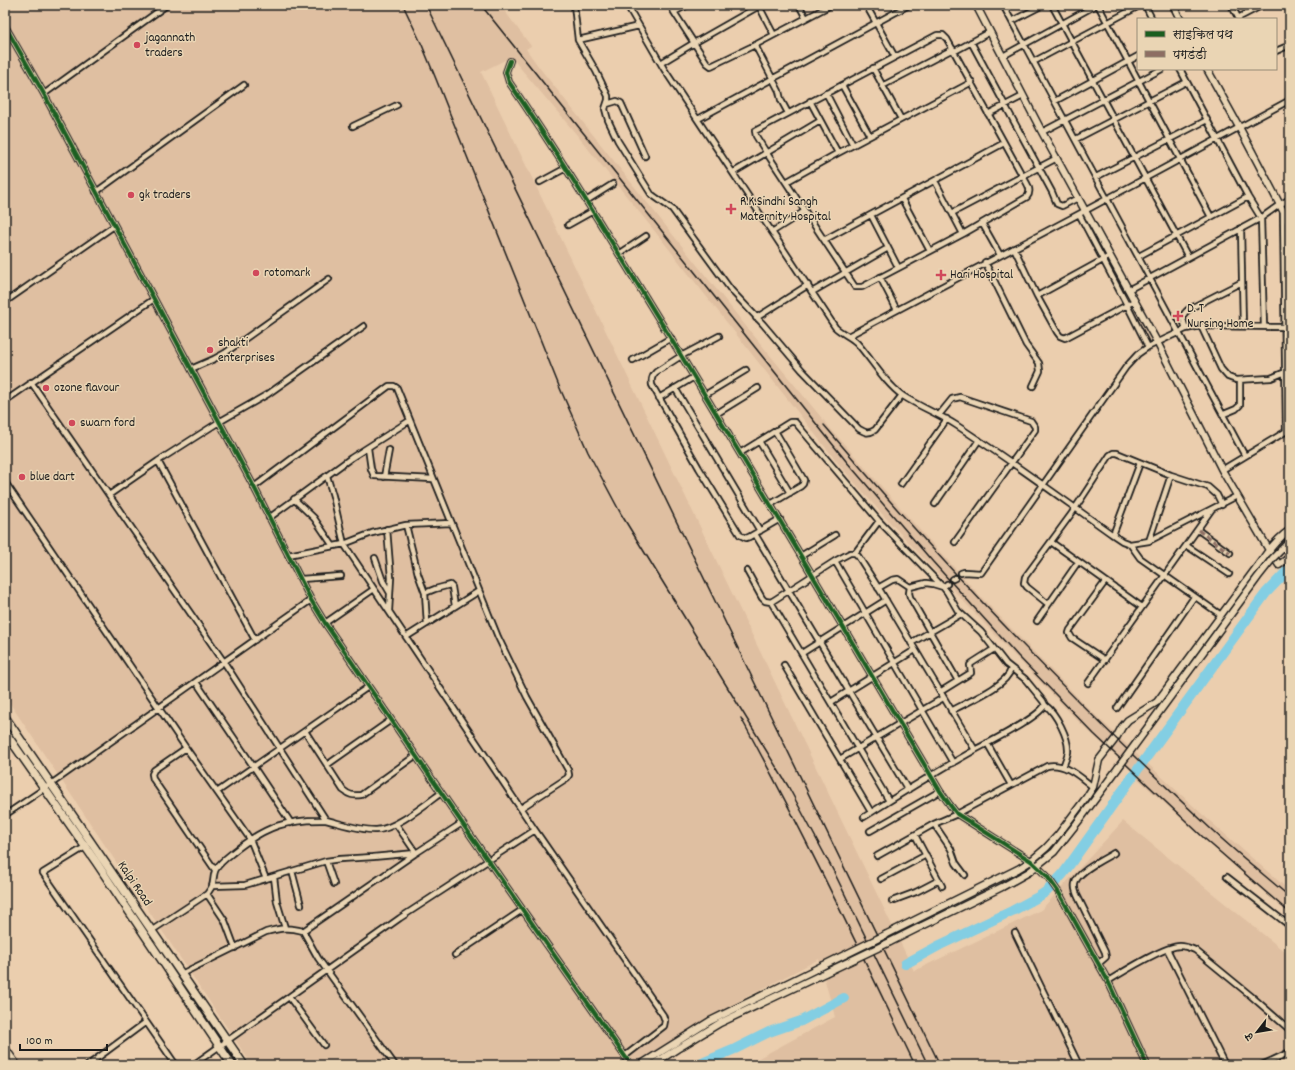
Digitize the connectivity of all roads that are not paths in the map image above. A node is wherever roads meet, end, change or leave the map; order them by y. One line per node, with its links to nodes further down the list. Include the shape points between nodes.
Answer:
1 (167, 5): 67 (street)
2 (574, 5): 38 (street)
3 (627, 5): 35 (street)
4 (670, 5): 23 (street)
5 (688, 5): 23 (street)
6 (758, 5): 37 (street); 41 (street)
7 (799, 5): 25 (street)
8 (831, 5): 25 (street)
9 (866, 5): 31 (street)
10 (909, 5): 31 (street)
11 (976, 5): 36 (street)
12 (1003, 5): 30 (street)
13 (1043, 5): 30 (street)
14 (1052, 5): 33 (street)
15 (1097, 5): 32 (street); 33 (street)
16 (1141, 5): 32 (street)
17 (1145, 5): 26 (street)
18 (1182, 5): 22 (street)
19 (1231, 5): 28 (street)
20 (1263, 5): 29 (street)
21 (1287, 5): 24 (street)
22 (1174, 6): 27 (street)
23 (674, 12): 41 (street)
24 (1290, 12)
25 (806, 18): 37 (street)
26 (1152, 18)
27 (1180, 18)
28 (1238, 18)
29 (1240, 18)
30 (1012, 21): 42 (street)
31 (876, 22): 48 (street); 58 (street)
32 (1107, 23): 40 (street); 52 (street)
33 (1062, 24): 40 (street); 42 (street)
34 (5, 26): 67 (street)
35 (639, 26): 38 (street); 53 (street)
36 (990, 32): 39 (street); 47 (street)
37 (774, 35): 43 (street)
38 (578, 40): 74 (street, via 606,92)
39 (971, 42): 45 (street); 76 (street)
40 (1071, 42): 51 (street); 59 (street)
41 (694, 43): 43 (street, via 711,66); 53 (street)
42 (1024, 44): 47 (street); 51 (street)
43 (755, 45): 58 (street)
44 (1290, 45): 46 (street)
45 (954, 50): 48 (street, via 943,35 937,35); 61 (street); 65 (street)
46 (1277, 52)
47 (1003, 56): 68 (street)
48 (895, 57): 54 (street)
49 (1137, 57): 52 (street)
50 (510, 61): 101 (street, via 506,72 509,82)
51 (1033, 62): 72 (street)
52 (1127, 62): 59 (street); 60 (street)
53 (661, 63): 79 (street)
54 (873, 68): 63 (street); 65 (street)
55 (1160, 70): 60 (street)
56 (1180, 70): 62 (street)
57 (1208, 70): 86 (street)
58 (772, 78): 77 (street); 79 (street)
59 (1092, 80): 69 (street); 72 (street)
60 (1138, 81): 69 (street); 73 (street)
61 (972, 82): 78 (street); 80 (street)
62 (1186, 82): 73 (street); 83 (street)
63 (842, 85): 66 (street); 88 (street)
64 (244, 86): 110 (street)
65 (882, 86): 80 (street)
66 (826, 93): 71 (street); 93 (street)
67 (44, 94): 110 (street)
68 (1023, 96): 76 (street); 87 (street)
69 (1103, 100): 81 (street); 82 (street)
70 (1290, 100): 86 (street)
71 (810, 101): 77 (street); 84 (street)
72 (1055, 101): 81 (street)
73 (1149, 102): 82 (street); 90 (street)
74 (607, 104): 96 (street, via 617,101 621,103); 161 (street, via 605,113 618,141 651,194 672,209 731,290)
75 (397, 105): 85 (street)
76 (1005, 105): 78 (street); 100 (street)
77 (788, 113): 94 (street, via 756,131 756,136)
78 (988, 114): 92 (street)
79 (698, 119): 102 (street)
80 (900, 119): 88 (street)
81 (1066, 120): 87 (street); 89 (street)
82 (1114, 120): 89 (street); 97 (street)
83 (1207, 120): 90 (street); 91 (street)
84 (820, 121): 94 (street); 95 (street)
85 (353, 126)
86 (1239, 127): 91 (street); 117 (street)
87 (1042, 132): 98 (street)
88 (870, 136): 93 (street)
89 (1076, 139): 104 (street)
90 (1169, 139): 97 (street); 99 (street)
91 (1217, 139): 99 (street); 111 (street)
92 (1004, 143): 103 (street); 106 (street)
93 (853, 145): 95 (street)
94 (766, 152): 102 (street); 108 (street)
95 (838, 152): 108 (street)
96 (645, 156)
97 (1134, 157): 104 (street); 105 (street)
98 (1057, 158): 100 (street); 112 (street)
99 (1180, 159): 105 (street); 124 (street)
100 (1038, 167): 103 (street); 112 (street, via 1059,206)
101 (566, 168): 107 (street); 116 (street)
102 (734, 172): 131 (street)
103 (1022, 175): 122 (street); 126 (street, via 1030,194)
104 (1096, 177): 113 (street)
105 (1145, 178): 113 (street); 134 (street)
106 (935, 181): 114 (street); 122 (street)
107 (540, 182)
108 (786, 182): 118 (street)
109 (613, 184): 116 (street)
110 (96, 192): 129 (street)
111 (1248, 197): 124 (street); 125 (street)
112 (1078, 198): 120 (street)
113 (1107, 198): 120 (street); 142 (street)
114 (902, 199): 123 (street); 138 (street)
115 (1290, 199): 117 (street)
116 (586, 201): 119 (street)
117 (1280, 204): 121 (street); 125 (street)
118 (805, 210): 131 (street); 135 (street)
119 (593, 211): 128 (street); 139 (street)
120 (1082, 212): 137 (street); 141 (street); 144 (street)
121 (1283, 212): 127 (street); 166 (street)
122 (952, 213): 132 (street)
123 (872, 215): 135 (street); 136 (street)
124 (1211, 217): 134 (street)
125 (1260, 218): 130 (street); 165 (street)
126 (982, 223): 132 (street); 140 (street)
127 (1290, 224)
128 (568, 225)
129 (114, 226): 156 (street); 158 (street)
130 (1241, 228): 143 (street); 151 (street)
131 (772, 232): 152 (street)
132 (963, 234): 138 (street)
133 (646, 236): 139 (street)
134 (1176, 236): 142 (street); 143 (street)
135 (824, 240): 147 (street)
136 (888, 248): 146 (street); 147 (street)
137 (1014, 248): 140 (street); 155 (street)
138 (930, 251): 146 (street)
139 (619, 254): 171 (street)
140 (1000, 255): 145 (street)
141 (1110, 256): 144 (street); 153 (street)
142 (1139, 256): 149 (street)
143 (1188, 257): 149 (street)
144 (1103, 260): 155 (street); 159 (street)
145 (985, 262): 160 (street); 183 (street, via 1026,345 1039,362 1040,371)
146 (898, 268): 148 (street)
147 (845, 272): 148 (street, via 852,284 858,288); 154 (street)
148 (880, 277): 160 (street)
149 (1150, 278): 153 (street); 168 (street)
150 (328, 279): 176 (street, via 224,353)
151 (1242, 282): 164 (street); 167 (street, via 1184,313)
152 (808, 285): 154 (street); 161 (street)
153 (1128, 290): 157 (street)
154 (812, 292): 170 (street, via 835,327)
155 (1038, 296): 159 (street, via 1056,332 1065,338)
156 (154, 299): 176 (street); 182 (street)
157 (1134, 301): 159 (street); 172 (street)
158 (5, 302)
159 (1127, 305): 173 (street)
160 (896, 310): 170 (street)
161 (756, 318): 187 (street, via 806,375 866,433 875,430)
162 (364, 326): 195 (street, via 268,394)
163 (1200, 326): 164 (street); 167 (street); 181 (street, via 1221,369 1228,377)
164 (1244, 326): 165 (street)
165 (1264, 327): 166 (street)
166 (1285, 327): 179 (street)
167 (1186, 329): 168 (street)
168 (1178, 332): 172 (street); 191 (street)
169 (719, 336): 174 (street)
170 (848, 336): 187 (street)
171 (671, 338): 174 (street); 175 (street)
172 (1157, 342): 173 (street); 207 (street)
173 (1148, 346): 214 (street, via 1126,368)
174 (682, 356): 180 (street); 188 (street, via 653,375 652,385)
175 (633, 360)
176 (191, 369): 195 (street)
177 (746, 370): 186 (street)
178 (1290, 370): 179 (street)
179 (1285, 373): 181 (street, via 1271,378); 196 (street)
180 (694, 377): 184 (street); 186 (street)
181 (1240, 380): 191 (street, via 1240,405)
182 (31, 382): 189 (street); 217 (street)
183 (1033, 386)
184 (675, 388): 188 (street); 233 (street)
185 (758, 388): 190 (street)
186 (705, 395): 190 (street)
187 (902, 395): 192 (street)
188 (659, 398): 234 (street, via 740,535 746,538)
189 (5, 401)
190 (716, 414): 202 (street)
191 (1224, 414): 203 (street)
192 (939, 415): 193 (street); 205 (street, via 952,399 960,397 1030,421 1034,424 1035,430)
193 (947, 419): 198 (street); 213 (street)
194 (410, 420): 200 (street); 211 (street); 215 (street, via 397,388 389,386)
195 (219, 422): 204 (street); 215 (street)
196 (1288, 430): 203 (street)
197 (775, 431): 199 (street); 216 (street, via 804,480 801,486); 227 (street, via 790,422 795,422)
198 (979, 440): 205 (street); 221 (street)
199 (759, 441): 202 (street); 216 (street)
200 (368, 448): 209 (street); 210 (street, via 372,474)
201 (389, 450): 210 (street)
202 (740, 453): 220 (street)
203 (1245, 456): 207 (street)
204 (158, 461): 217 (street); 287 (street)
205 (1011, 463): 214 (street); 239 (street)
206 (1140, 463): 208 (street); 223 (street, via 1113,453); 236 (street)
207 (1222, 470): 218 (street)
208 (1171, 475): 222 (street, via 1208,487 1217,495); 237 (street)
209 (327, 476): 219 (street); 241 (street)
210 (384, 477): 211 (street)
211 (433, 479): 228 (street)
212 (5, 482): 308 (street)
213 (901, 484)
214 (1042, 485): 223 (street); 255 (street, via 981,573)
215 (254, 487): 225 (street)
216 (790, 493): 220 (street)
217 (109, 495): 294 (street)
218 (1237, 496): 222 (street); 245 (street)
219 (294, 499): 225 (street); 243 (street, via 314,518)
220 (771, 504): 226 (street)
221 (935, 504)
222 (1222, 505): 224 (street)
223 (1074, 508): 236 (street); 240 (street)
224 (1212, 509): 231 (street); 237 (street)
225 (269, 518): 248 (street)
226 (780, 519): 233 (street); 249 (street)
227 (879, 521): 246 (street); 262 (street)
228 (451, 523): 229 (street); 267 (street)
229 (406, 525): 230 (street); 269 (street)
230 (387, 530): 241 (street); 268 (street)
231 (1198, 530): 244 (street); 247 (street)
232 (1290, 530): 245 (street)
233 (760, 531): 234 (street)
234 (755, 534): 266 (street)
235 (835, 535): 249 (street)
236 (1113, 535): 242 (street)
237 (1149, 540): 242 (street)
238 (1290, 541): 406 (street, bridge, via 1258,577 1054,852 1029,872 1002,888 720,1023)
239 (955, 542)
240 (1051, 542): 253 (street); 274 (street, via 1024,580 1027,587)
241 (344, 544): 243 (street); 265 (street)
242 (1130, 544): 259 (street, via 1140,558)
243 (333, 546): 248 (street)
244 (1187, 546): 256 (street); 259 (street)
245 (1269, 550): 250 (street, via 1280,566); 280 (street)
246 (855, 553): 252 (street); 264 (street)
247 (1230, 553)
248 (288, 555): 260 (street)
249 (801, 556): 258 (street)
250 (1290, 557)
251 (375, 558): 268 (street)
252 (835, 561): 258 (street); 278 (street)
253 (1078, 562): 261 (street); 274 (street)
254 (747, 571): 273 (street, via 762,598)
255 (962, 574)
256 (1229, 574)
257 (341, 576): 260 (street)
258 (813, 576): 266 (street); 284 (street)
259 (1164, 576): 270 (street); 276 (street)
260 (301, 579): 271 (street)
261 (1105, 582): 276 (street); 293 (street, via 1069,633 1072,638)
262 (945, 586): 263 (street, via 926,584); 279 (street)
263 (910, 587): 264 (street, via 898,578); 285 (street, via 910,597)
264 (878, 588): 272 (street)
265 (374, 589): 277 (street); 282 (street)
266 (790, 590): 273 (street); 288 (street)
267 (479, 591): 275 (street); 339 (street, via 510,664 569,775)
268 (390, 593): 277 (street)
269 (425, 593): 275 (street, via 450,586); 283 (street)
270 (1194, 597): 280 (street); 309 (street)
271 (311, 600): 282 (street); 287 (street)
272 (886, 600): 278 (street); 289 (street)
273 (771, 602): 292 (street)
274 (1048, 604): 281 (street)
275 (455, 606): 283 (street)
276 (1142, 607): 293 (street)
277 (389, 611): 286 (street)
278 (865, 613): 284 (street); 295 (street)
279 (961, 614): 285 (street); 290 (street, via 981,632)
280 (1221, 616): 332 (street, via 1157,702 1128,720 1122,727 1099,760)
281 (1037, 621)
282 (325, 623): 302 (street)
283 (427, 624): 286 (street)
284 (844, 626): 288 (street); 298 (street)
285 (930, 632): 289 (street); 299 (street)
286 (406, 637): 339 (street)
287 (255, 640): 294 (street)
288 (820, 642): 292 (street); 303 (street)
289 (911, 643): 291 (street)
290 (994, 649): 297 (street); 299 (street, via 972,663 971,673)
291 (915, 650): 295 (street); 304 (street)
292 (802, 653): 306 (street)
293 (1104, 660): 301 (street)
294 (224, 662): 300 (street); 319 (street)
295 (894, 663): 298 (street); 310 (street)
296 (784, 665): 324 (street)
297 (1011, 669): 307 (street, via 1025,679); 311 (street, via 1000,684)
298 (873, 675): 303 (street); 314 (street)
299 (958, 681): 304 (street)
300 (196, 682): 308 (street); 327 (street)
301 (1088, 683)
302 (368, 687): 313 (street); 315 (street)
303 (849, 691): 306 (street); 317 (street)
304 (940, 692): 305 (street)
305 (944, 698): 310 (street); 311 (street)
306 (831, 702): 321 (street)
307 (1045, 705): 318 (street, via 1025,722); 328 (street, via 1055,717 1065,739 1068,752)
308 (158, 708): 320 (street); 330 (street)
309 (1118, 708)
310 (923, 711): 314 (street); 325 (street)
311 (951, 711): 322 (street)
312 (5, 717): 330 (main road, Kalpi Road)
313 (391, 720): 323 (street); 326 (street)
314 (901, 723): 317 (street); 329 (street)
315 (305, 731): 319 (street); 326 (street)
316 (5, 732): 333 (main road, Kalpi Road)
317 (878, 737): 321 (street); 334 (street)
318 (987, 743): 322 (street); 331 (street)
319 (280, 747): 327 (street); 344 (street)
320 (186, 748): 336 (street); 361 (street, via 154,770 153,779)
321 (858, 749): 324 (street); 338 (street)
322 (974, 750): 325 (street)
323 (416, 756): 326 (street, via 361,795 355,796 343,790); 337 (street)
324 (840, 759): 340 (street)
325 (953, 763): 329 (street)
326 (327, 765)
327 (254, 766): 336 (street); 345 (street)
328 (1063, 767): 331 (street, via 1047,766); 332 (street)
329 (932, 776): 334 (street); 335 (street)
330 (51, 784): 333 (street); 378 (main road, Kalpi Road)
331 (1011, 785): 341 (street)
332 (1093, 787): 360 (street, via 1058,835)
333 (44, 788): 342 (street); 353 (main road, Kalpi Road)
334 (908, 790): 338 (street)
335 (940, 791): 341 (street); 350 (street)
336 (217, 792): 352 (street)
337 (441, 793): 346 (street); 347 (street)
338 (889, 801): 340 (street)
339 (521, 808): 349 (street)
340 (871, 812): 343 (street)
341 (958, 814): 348 (street); 360 (street)
342 (5, 815)
343 (864, 817)
344 (326, 820): 345 (street); 347 (street, via 375,830 386,829)
345 (291, 823): 352 (street, via 264,830)
346 (462, 823): 354 (street); 358 (street)
347 (396, 824): 354 (street)
348 (934, 824): 351 (street); 363 (street)
349 (535, 830): 358 (street); 396 (street, via 663,1015 665,1021 660,1031)
350 (870, 831)
351 (915, 835): 356 (street); 357 (street)
352 (250, 839): 361 (street, via 222,861); 366 (street)
353 (85, 847): 389 (street, via 43,873); 393 (main road, Kalpi Road)
354 (416, 853): 359 (street); 379 (street)
355 (1114, 853): 384 (street, via 1080,873 1074,883 1105,952 1106,957)
356 (926, 855): 367 (street); 368 (street)
357 (877, 856)
358 (488, 860): 375 (street); 385 (street, via 400,918)
359 (326, 861): 362 (street); 369 (street)
360 (1031, 861): 384 (street, via 1059,892); 405 (street, bridge, via 710,1021)
361 (216, 870): 370 (street)
362 (292, 872): 364 (street); 374 (street)
363 (965, 875)
364 (274, 877): 366 (street); 377 (street, via 277,902)
365 (1227, 877): 376 (street)
366 (266, 879): 370 (street, via 245,885)
367 (881, 879)
368 (939, 880): 371 (street); 373 (street)
369 (334, 884)
370 (212, 886): 372 (street)
371 (942, 886)
372 (206, 894): 378 (street); 381 (street, via 225,921)
373 (892, 901)
374 (301, 905)
375 (522, 910): 383 (street); 396 (street)
376 (1290, 926)
377 (285, 928): 379 (street); 381 (street, via 266,932)
378 (151, 931): 386 (main road, Kalpi Road)
379 (303, 931): 385 (street)
380 (1015, 932): 407 (street)
381 (235, 948): 386 (street)
382 (1167, 949): 387 (street); 390 (street, via 1187,946 1195,950); 409 (street)
383 (455, 955)
384 (1098, 964): 387 (street)
385 (327, 971): 388 (street); 403 (street)
386 (181, 974): 391 (main road, Kalpi Road)
387 (1108, 980): 408 (street)
388 (289, 996): 391 (street); 392 (street)
389 (146, 1022): 398 (street); 399 (street)
390 (1290, 1030)
391 (227, 1040): 393 (street); 402 (main road, Kalpi Road)
392 (324, 1045)
393 (219, 1046): 400 (street); 401 (main road, Kalpi Road)
394 (5, 1048): 397 (street)
395 (1290, 1052): 410 (street)
396 (625, 1056): 404 (street)
397 (17, 1065)
398 (88, 1065)
399 (176, 1065)
400 (193, 1065)
401 (232, 1065)
402 (244, 1065)
403 (395, 1065)
404 (631, 1065)
405 (640, 1065)
406 (652, 1065)
407 (1079, 1065)
408 (1147, 1065)
409 (1225, 1065)
410 (1262, 1065)

